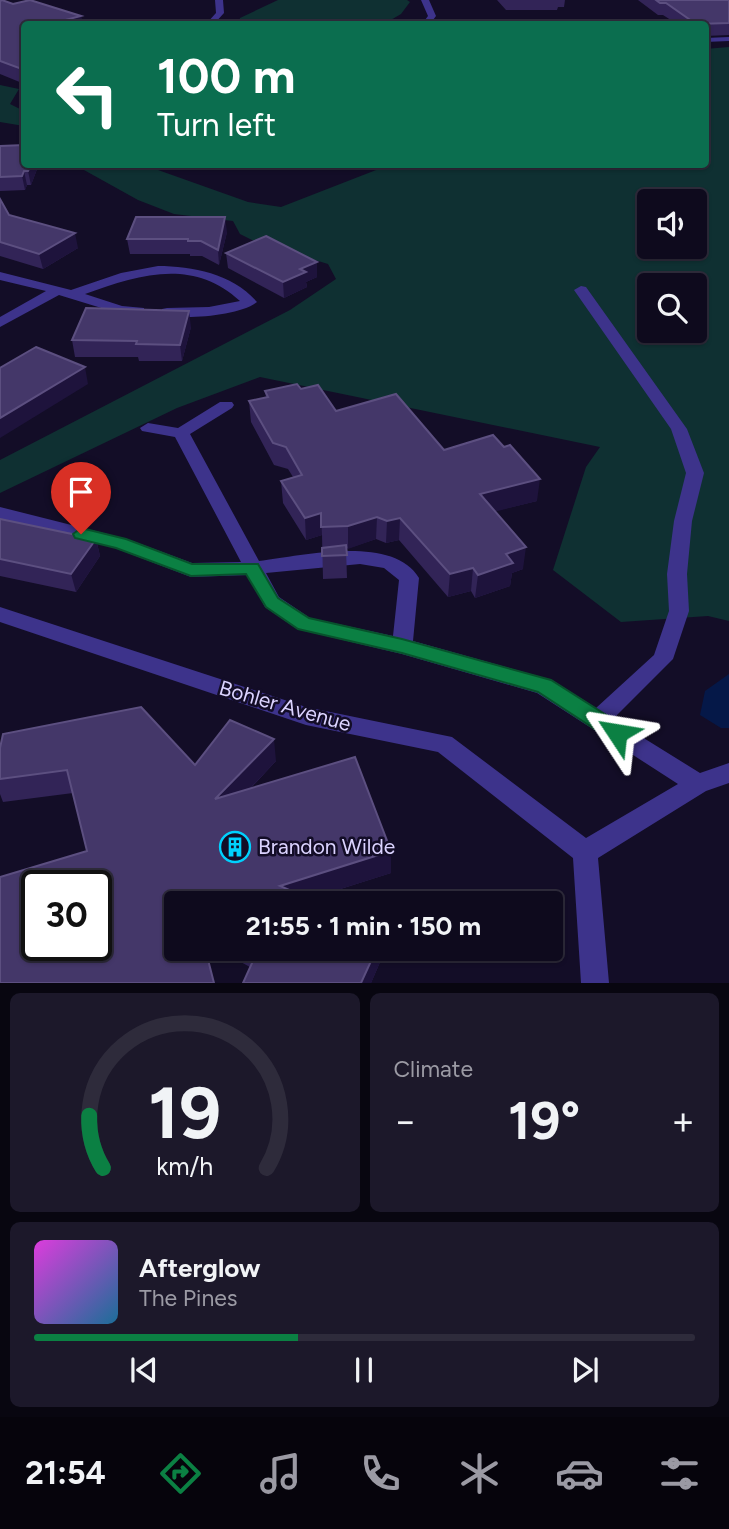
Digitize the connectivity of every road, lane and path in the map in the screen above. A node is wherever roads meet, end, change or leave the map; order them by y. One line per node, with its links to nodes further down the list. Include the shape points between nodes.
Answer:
1 (219, 0): 3 (street, via 219,13)
2 (425, 0): 4 (street, via 432,16)
3 (212, 21)
4 (428, 21)
5 (729, 39): 6 (street)
6 (709, 40)
7 (0, 276): 8 (street)
8 (57, 289): 10 (street); 11 (street)
9 (581, 290): 19 (street, via 679,429 695,472 682,521 679,611 663,659)
10 (72, 294): 10 (street, via 121,310 191,314 250,302 240,292 206,276 178,270 144,271)
11 (0, 323)
12 (226, 405): 14 (street)
13 (148, 428): 14 (street)
14 (181, 433): 16 (street)
15 (0, 513): 16 (street, via 120,543 191,570)
16 (251, 568): 18 (street, via 272,602 304,624); 18 (street, via 360,557 390,563 409,578)
17 (0, 614): 22 (street, Bohler Avenue, via 306,716 444,744)
18 (402, 646): 19 (street, via 544,686)
19 (597, 720): 21 (street)
20 (729, 773): 21 (street)
21 (698, 785): 22 (street)
22 (585, 852): 23 (street)
23 (595, 983)

